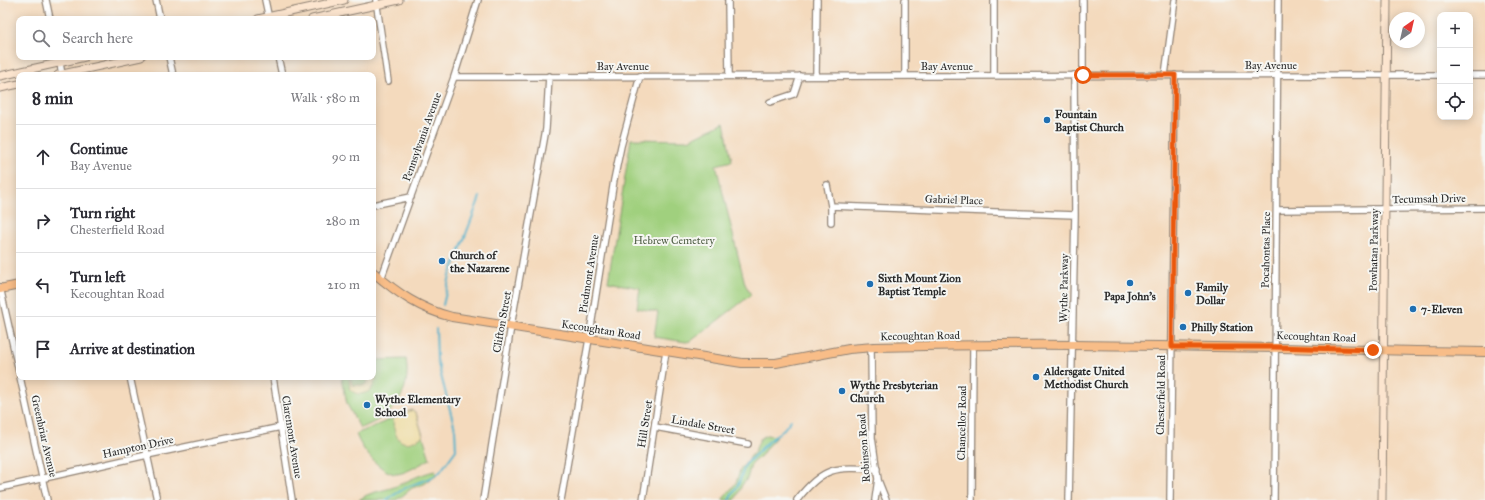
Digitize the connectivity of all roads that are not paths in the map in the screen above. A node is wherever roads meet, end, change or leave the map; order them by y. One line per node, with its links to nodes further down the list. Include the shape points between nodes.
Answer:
1 (46, 0): 16 (street)
2 (156, 0): 17 (street)
3 (265, 0): 18 (street)
4 (344, 0): 19 (main road)
5 (399, 0): 15 (main road)
6 (478, 0): 46 (street, Pennsylvania Avenue)
7 (728, 0): 41 (street)
8 (817, 0): 43 (street)
9 (905, 0): 44 (street)
10 (994, 0): 45 (street)
11 (1083, 0): 30 (street)
12 (1175, 0): 31 (street)
13 (1278, 0): 33 (street, Pocahontas Place)
14 (1388, 0): 34 (main road, Powhatan Parkway)
15 (377, 2): 20 (main road); 47 (street)
16 (49, 16)
17 (159, 16)
18 (269, 16)
19 (277, 16)
20 (323, 16)
21 (59, 60): 25 (street); 38 (main road)
22 (128, 60): 26 (main road)
23 (170, 60): 27 (street)
24 (279, 60): 28 (street)
25 (61, 72)
26 (74, 72)
27 (172, 72)
28 (281, 72)
29 (1074, 75): 30 (street, Bay Avenue); 45 (street, Bay Avenue); 58 (street, Wythe Parkway)
30 (1083, 75): 31 (street, Bay Avenue)
31 (1165, 75): 32 (street, Bay Avenue)
32 (1175, 75): 33 (street, Bay Avenue); 69 (street, Chesterfield Road)
33 (1278, 75): 34 (street, Bay Avenue); 57 (street, Pocahontas Place)
34 (1386, 75): 35 (street, Bay Avenue); 56 (main road, Powhatan Parkway)
35 (1437, 75)
36 (1473, 75): 37 (street)
37 (1485, 75)
38 (0, 76)
39 (550, 76): 40 (street, Bay Avenue); 46 (street, Bay Avenue); 64 (street, Clifton Street, via 546,129)
40 (640, 76): 41 (street, Bay Avenue); 65 (street, Piedmont Avenue, via 621,146)
41 (729, 76): 42 (street, Bay Avenue)
42 (800, 76): 43 (street, Bay Avenue); 50 (street, via 794,94)
43 (816, 76): 44 (street, Bay Avenue)
44 (904, 76): 45 (street, Bay Avenue)
45 (994, 76)
46 (454, 77): 52 (street, Pennsylvania Avenue)
47 (388, 81)
48 (16, 85): 49 (main road)
49 (0, 88)
50 (770, 102)
51 (827, 185): 54 (street)
52 (411, 197): 53 (street); 61 (street, Pennsylvania Avenue)
53 (376, 204)
54 (831, 206): 58 (street, Gabriel Place); 59 (street)
55 (1485, 208): 56 (street, Tecumsah Drive)
56 (1385, 209): 57 (street, Tecumsah Drive); 71 (main road, Powhatan Parkway)
57 (1276, 210): 70 (street, Pocahontas Place)
58 (1075, 214): 66 (street, Wythe Parkway)
59 (831, 222)
60 (376, 275): 61 (main road, Kecoughtan Road)
61 (382, 280): 64 (main road, Kecoughtan Road, via 406,298 436,313)
62 (16, 286): 63 (main road)
63 (0, 289): 74 (street)
64 (511, 326): 65 (main road, Kecoughtan Road); 89 (street, Clifton Street)
65 (589, 339): 72 (main road, Kecoughtan Road); 90 (street, Piedmont Avenue)
66 (1072, 345): 67 (main road, Kecoughtan Road); 69 (main road, Kecoughtan Road); 96 (street, Wythe Parkway)
67 (973, 346): 68 (main road, Kecoughtan Road); 95 (street, Chancellor Road)
68 (871, 347): 72 (main road, Kecoughtan Road, via 776,363 742,363); 82 (street, Robinson Road, via 872,438)
69 (1172, 347): 70 (main road, Kecoughtan Road); 97 (street, Chesterfield Road)
70 (1275, 347): 71 (main road, Kecoughtan Road); 98 (street, Pocahontas Place)
71 (1384, 350): 73 (main road, Kecoughtan Road); 99 (main road, Powhatan Parkway)
72 (666, 351): 79 (street, Hill Street)
73 (1485, 352)
74 (16, 359)
75 (21, 380): 83 (street, Greenbriar Avenue)
76 (131, 380): 81 (street)
77 (273, 380): 78 (street, Claremont Avenue)
78 (281, 427): 81 (street, Hampton Drive); 88 (street, Claremont Avenue)
79 (655, 427): 80 (street, Lindale Street); 91 (street, Hill Street)
80 (748, 444)
81 (147, 455): 83 (street, Hampton Drive); 87 (street)
82 (877, 469): 84 (street, Robinson Road); 92 (street, via 831,470 815,480)
83 (43, 478): 85 (street, Hampton Drive); 86 (street, Greenbriar Avenue)
84 (878, 479): 93 (street, Robinson Road); 94 (street)
85 (0, 488)
86 (48, 500)
87 (157, 500)
88 (292, 500)
89 (483, 500)
90 (561, 500)
91 (643, 500)
92 (797, 500)
93 (875, 500)
94 (886, 500)
95 (972, 500)
96 (1069, 500)
97 (1170, 500)
98 (1274, 500)
99 (1382, 500)

